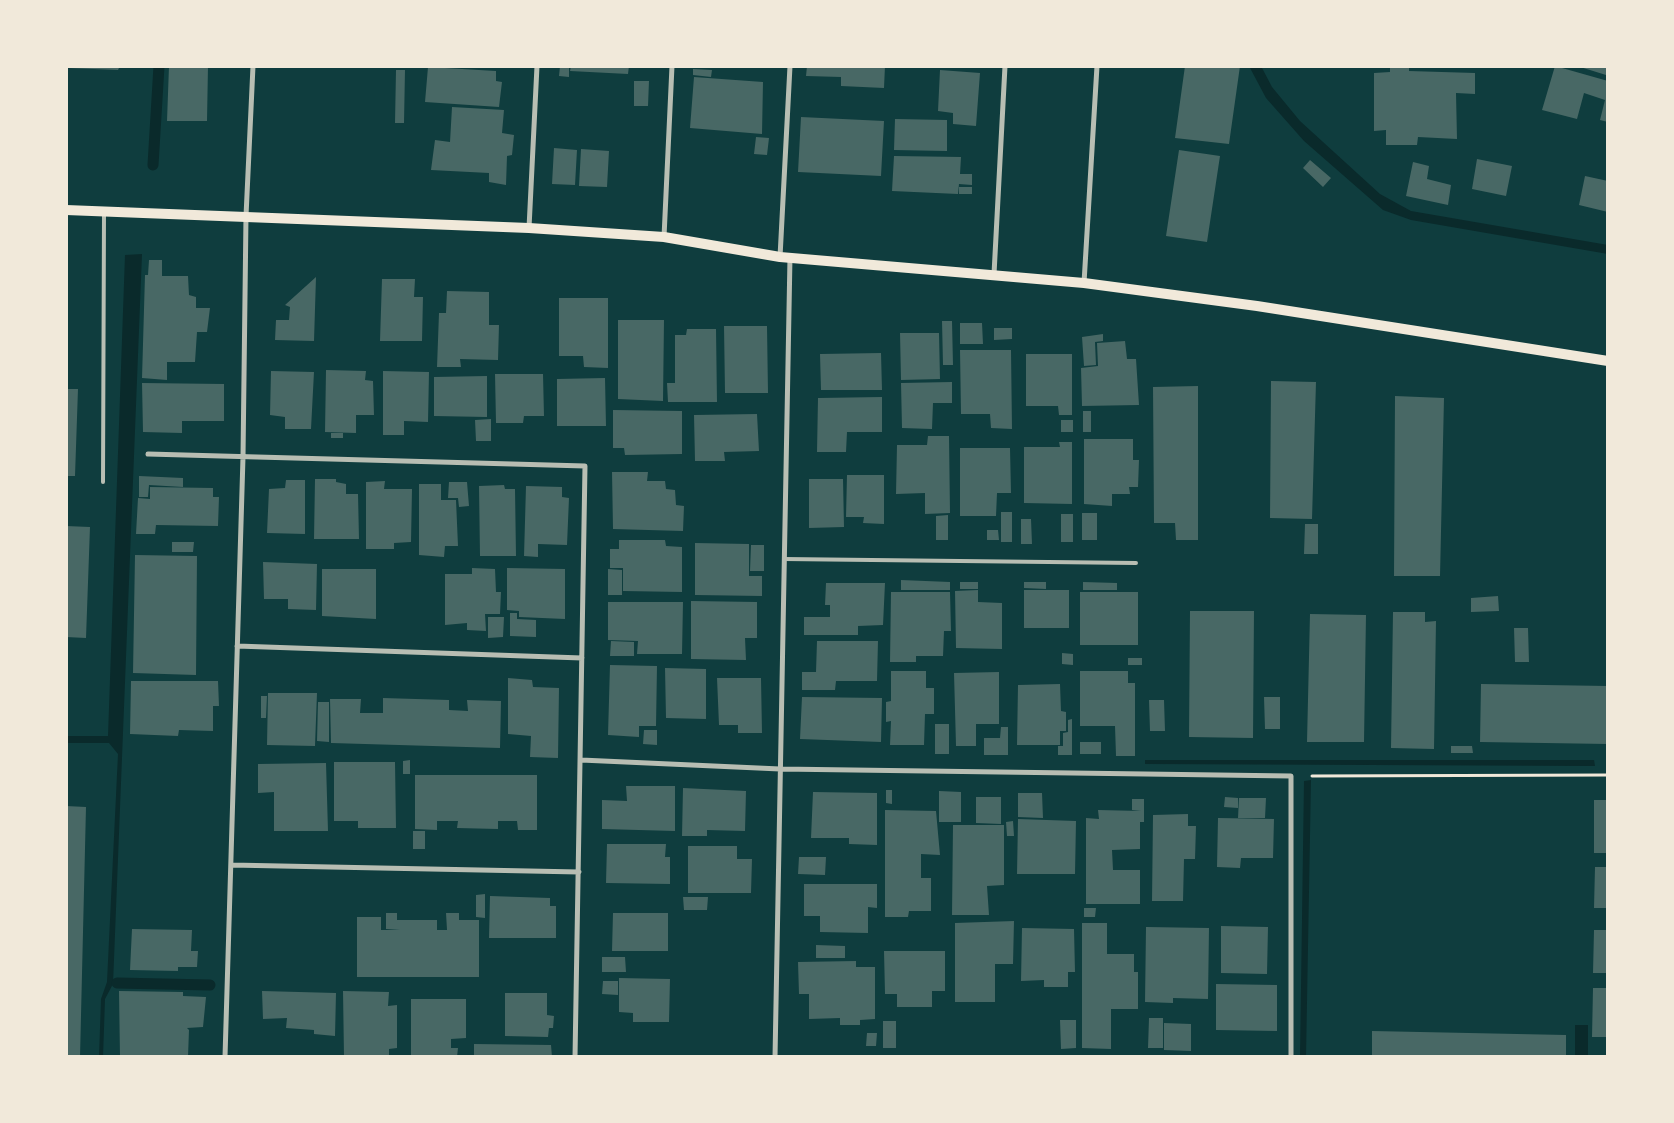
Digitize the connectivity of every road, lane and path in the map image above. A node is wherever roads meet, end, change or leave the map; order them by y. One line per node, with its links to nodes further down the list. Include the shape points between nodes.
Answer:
1 (252, 66): 9 (street)
2 (537, 66): 10 (street)
3 (672, 66): 11 (street)
4 (790, 66): 12 (street)
5 (1005, 66): 13 (street)
6 (1097, 66): 14 (street)
7 (66, 210): 8 (main road)
8 (104, 210): 9 (main road); 18 (lane)
9 (246, 216): 10 (main road); 17 (street)
10 (529, 228): 11 (main road)
11 (664, 237): 12 (main road)
12 (785, 257): 13 (main road); 19 (street)
13 (994, 274): 14 (main road)
14 (1084, 283): 15 (main road, via 1257,306)
15 (1608, 362)
16 (148, 454): 17 (street)
17 (243, 457): 21 (street); 22 (street, via 585,466)
18 (102, 482)
19 (784, 559): 20 (lane); 24 (street)
20 (1136, 563)
21 (237, 646): 22 (street); 27 (street)
22 (582, 658): 23 (street)
23 (580, 760): 24 (street); 28 (street)
24 (780, 768): 26 (street); 31 (street)
25 (1608, 775): 26 (path)
26 (1291, 776): 32 (street)
27 (231, 865): 28 (street); 29 (street)
28 (579, 872): 30 (street)
29 (225, 1057)
30 (575, 1057)
31 (775, 1057)
32 (1291, 1057)

